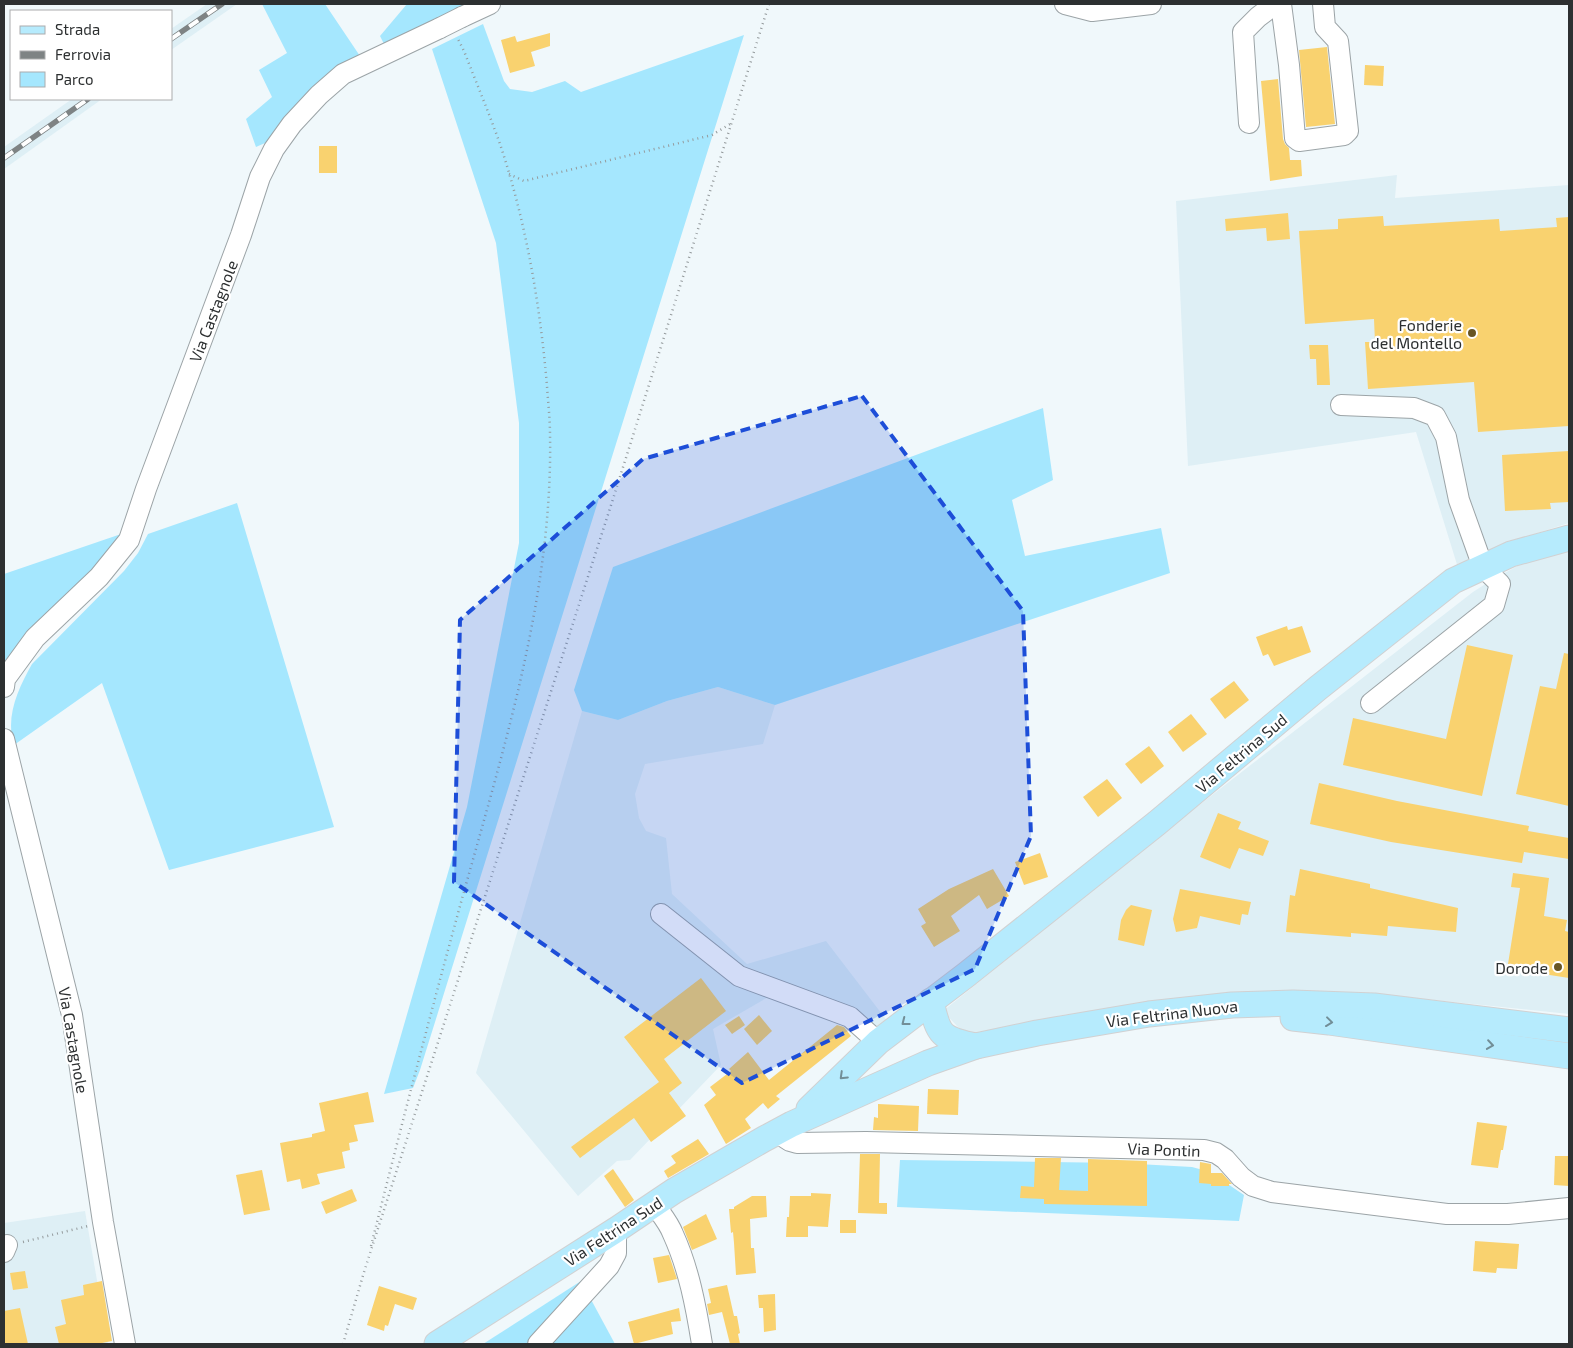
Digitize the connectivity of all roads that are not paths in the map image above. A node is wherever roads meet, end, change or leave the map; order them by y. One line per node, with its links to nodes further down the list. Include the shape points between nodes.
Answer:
1 (490, 4): 11 (street, Via Castagnole, via 452,27 343,74 292,124 274,149 260,177 129,540 99,577 35,638 5,679)
2 (1065, 4): 3 (street, via 1092,11)
3 (1151, 4)
4 (1275, 4): 7 (street, via 1243,32)
5 (1281, 4): 6 (street, via 1295,138 1299,141 1344,136 1348,131 1338,41 1325,27)
6 (1323, 4)
7 (1249, 123)
8 (1341, 405): 10 (street, via 1414,408 1435,416 1446,437 1459,500)
9 (1569, 538): 10 (main road, Via Feltrina Sud, via 1511,554)
10 (1483, 567): 12 (street, via 1500,584 1494,605); 15 (main road, Via Feltrina Sud, via 1453,581 1318,688 1157,823)
11 (4, 687)
12 (1371, 703)
13 (4, 739): 25 (street, Via Castagnole, via 72,1015 102,1222)
14 (661, 914): 18 (street, via 739,976 850,1017)
15 (931, 1001): 18 (main road, Via Feltrina Sud, one-way to 18); 19 (main road, via 938,1029 945,1036)
16 (1158, 1013): 17 (main road, Via Feltrina Nuova, via 1232,1005 1293,1003 1365,1006); 19 (main road, Via Feltrina Nuova); 20 (main road, one-way to 20, via 1300,1019)
17 (1569, 1030)
18 (878, 1042): 21 (main road, Via Feltrina Sud, one-way to 21)
19 (976, 1046): 21 (main road, Via Feltrina Nuova, via 928,1063)
20 (1569, 1056)
21 (784, 1128): 22 (main road, Via Feltrina Sud); 23 (street, Via Pontin, via 790,1141 797,1143 1204,1150 1216,1153 1253,1186 1272,1192 1447,1214 1508,1214)
22 (664, 1197): 24 (main road, Via Feltrina Sud); 28 (street, via 694,1298)
23 (1569, 1208)
24 (616, 1230): 26 (main road, Via Feltrina Sud); 27 (street, via 616,1253 609,1266)
25 (125, 1344)
26 (438, 1344)
27 (538, 1344)
28 (702, 1344)

